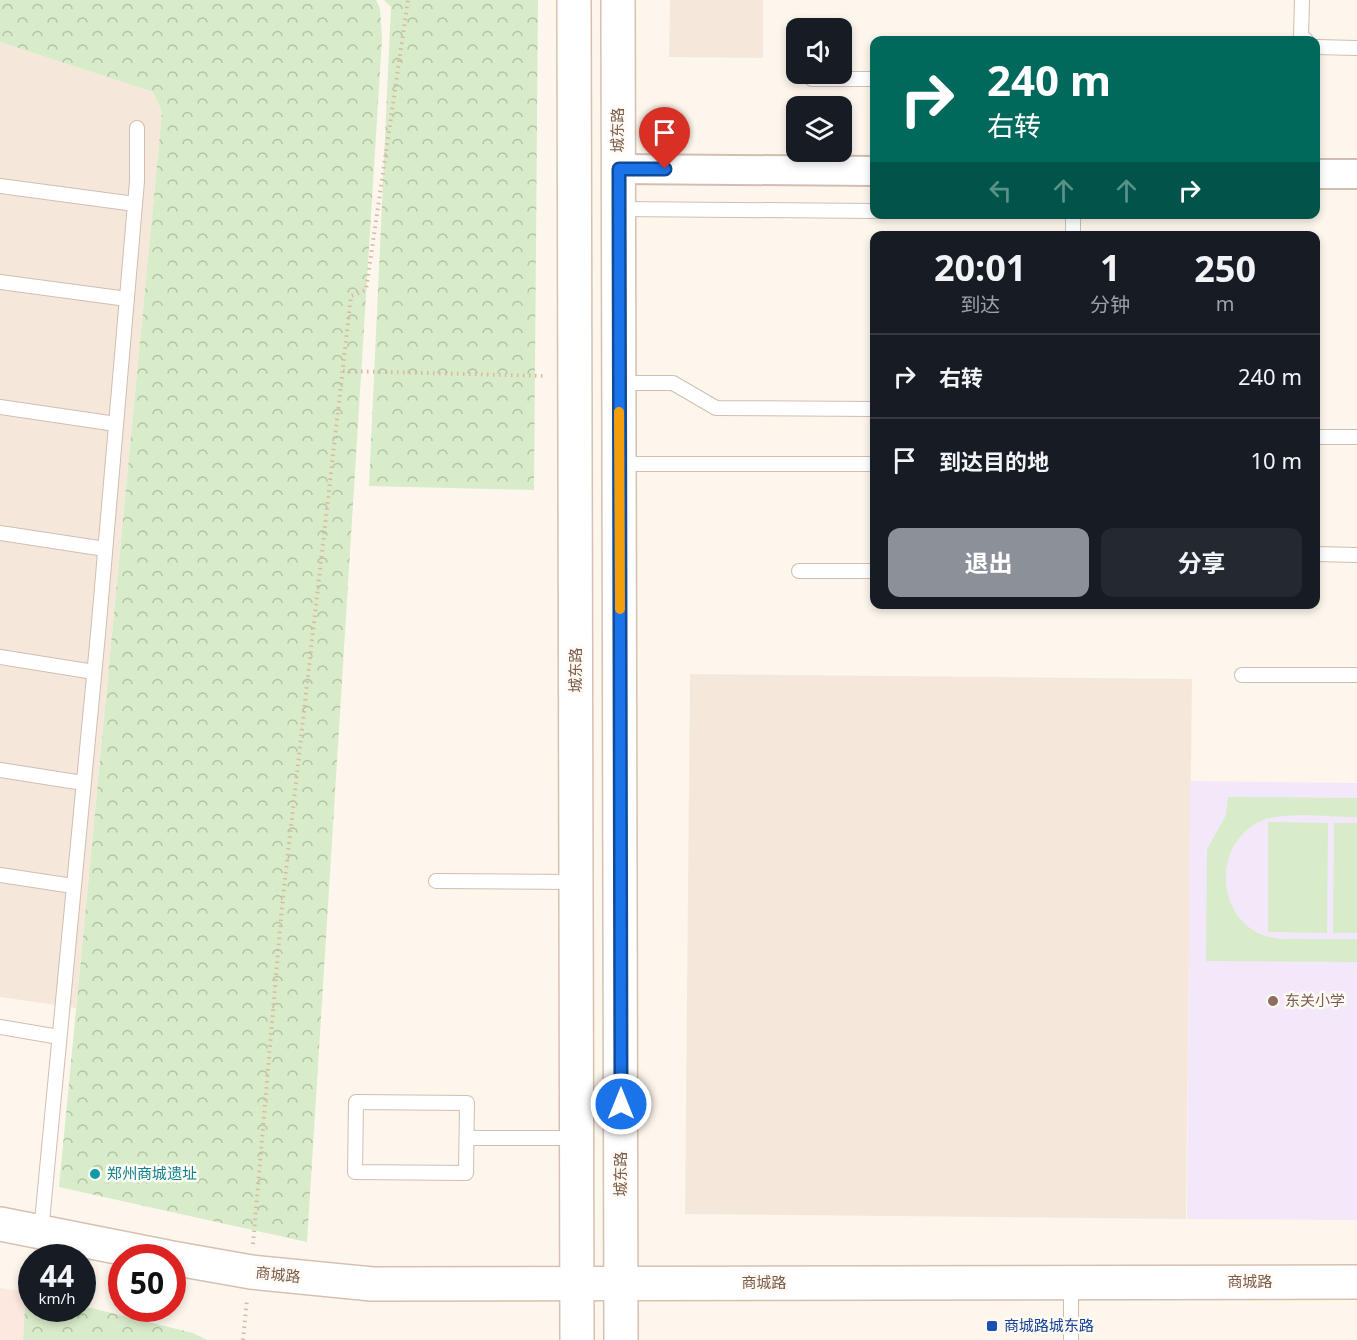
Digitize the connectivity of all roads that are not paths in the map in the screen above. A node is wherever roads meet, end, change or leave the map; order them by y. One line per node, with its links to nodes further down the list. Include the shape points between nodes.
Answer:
1 (574, 0): 42 (main road, 城东路)
2 (618, 0): 10 (main road, 城东路)
3 (1302, 0): 4 (lane)
4 (1301, 36)
5 (1320, 48): 6 (lane)
6 (1357, 48)
7 (852, 79): 8 (lane)
8 (870, 79)
9 (137, 128): 15 (lane)
10 (619, 169): 11 (street); 16 (main road, 城东路)
11 (870, 171)
12 (1320, 174): 13 (street)
13 (1357, 174)
14 (0, 186): 15 (lane)
15 (135, 204): 19 (lane)
16 (619, 208): 17 (lane); 20 (main road, 城东路)
17 (870, 210)
18 (0, 282): 19 (lane)
19 (127, 299): 23 (lane)
20 (619, 383): 22 (lane, via 672,383 716,408); 26 (main road, 城东路)
21 (0, 407): 23 (lane)
22 (870, 410)
23 (116, 424): 29 (lane)
24 (1320, 437): 25 (lane)
25 (1357, 437)
26 (619, 464): 27 (lane); 54 (main road, 城东路)
27 (870, 464)
28 (0, 533): 29 (lane)
29 (105, 549): 35 (lane)
30 (1320, 554): 31 (lane)
31 (1357, 555)
32 (799, 571): 33 (lane)
33 (870, 571)
34 (0, 657): 35 (lane)
35 (94, 672): 39 (lane)
36 (1242, 675): 37 (lane)
37 (1357, 675)
38 (0, 770): 39 (lane)
39 (83, 783): 43 (lane)
40 (0, 875): 43 (lane)
41 (436, 881): 42 (lane)
42 (576, 882): 47 (main road, 城东路)
43 (73, 886): 45 (lane)
44 (0, 1027): 45 (lane)
45 (58, 1037): 49 (lane)
46 (467, 1138): 46 (lane, via 466,1173 355,1172 356,1102 467,1102); 47 (lane)
47 (577, 1138): 55 (main road, 城东路)
48 (0, 1224): 49 (main road)
49 (41, 1232): 50 (main road)
50 (108, 1245)
51 (186, 1261): 55 (main road, 商城路, via 250,1272 372,1284)
52 (1071, 1282): 53 (main road, 商城路); 54 (main road, 商城路); 58 (lane)
53 (1357, 1282)
54 (621, 1283): 55 (main road, 商城路); 57 (main road, 城东路)
55 (577, 1284): 56 (main road, 城东路)
56 (577, 1340)
57 (621, 1340)
58 (1071, 1340)

